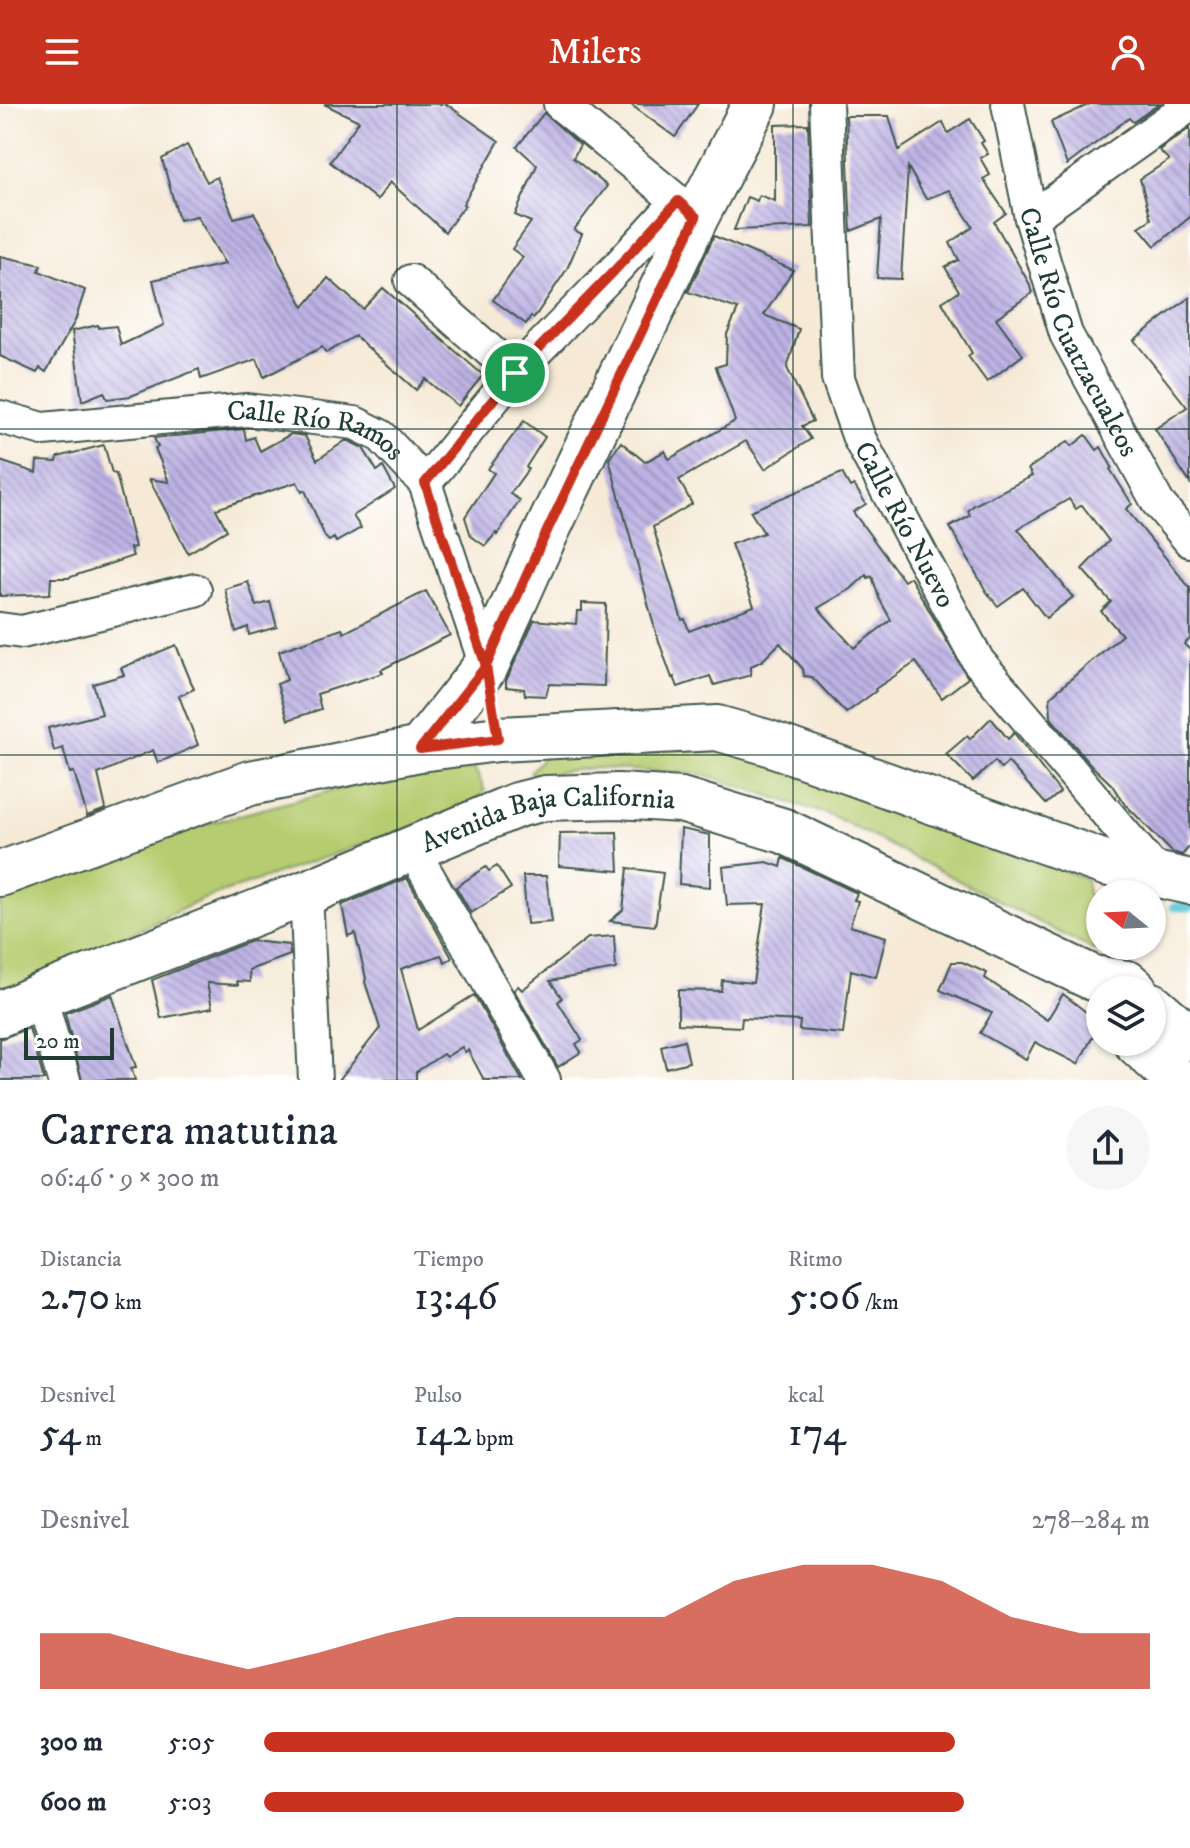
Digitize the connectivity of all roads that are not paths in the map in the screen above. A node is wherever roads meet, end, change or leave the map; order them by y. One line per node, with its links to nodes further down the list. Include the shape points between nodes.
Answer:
1 (560, 104): 6 (street)
2 (755, 104): 6 (street)
3 (826, 104): 22 (street, Calle Río Nuevo, via 838,378 859,438 978,661)
4 (1008, 104): 7 (street, Calle Río Cuatzacualcos)
5 (1190, 105): 7 (street)
6 (687, 209): 9 (street, via 615,270); 15 (street)
7 (1031, 218): 12 (street, Calle Río Cuatzacualcos, via 1066,334 1158,503)
8 (411, 281): 9 (street)
9 (515, 373): 11 (street)
10 (0, 417): 11 (street, Calle Río Ramos, via 43,429 247,410 355,423 381,436)
11 (425, 483): 15 (street, Calle Río Ramos)
12 (1190, 541)
13 (195, 590): 14 (street, via 22,632)
14 (0, 629)
15 (486, 666): 16 (street, Calle Río Ramos); 17 (street)
16 (498, 739): 17 (street); 18 (street, Calle Río Ramos); 21 (street, via 717,728 766,742)
17 (420, 749): 20 (street, via 250,783)
18 (517, 805): 19 (street, Avenida Baja California); 24 (street, Avenida Baja California, via 545,798 604,796 681,800 784,831)
19 (413, 850): 23 (street, Avenida Baja California); 32 (street)
20 (0, 874)
21 (1108, 879): 22 (street)
22 (1175, 879)
23 (306, 893): 25 (street, Avenida Baja California); 31 (street)
24 (1106, 976)
25 (40, 996): 26 (street, Avenida Baja California); 30 (street)
26 (0, 1014)
27 (1166, 1019): 28 (street, Avenida Baja California)
28 (1190, 1038)
29 (1151, 1056): 33 (street)
30 (64, 1080)
31 (315, 1080)
32 (544, 1080)
33 (1177, 1080)

